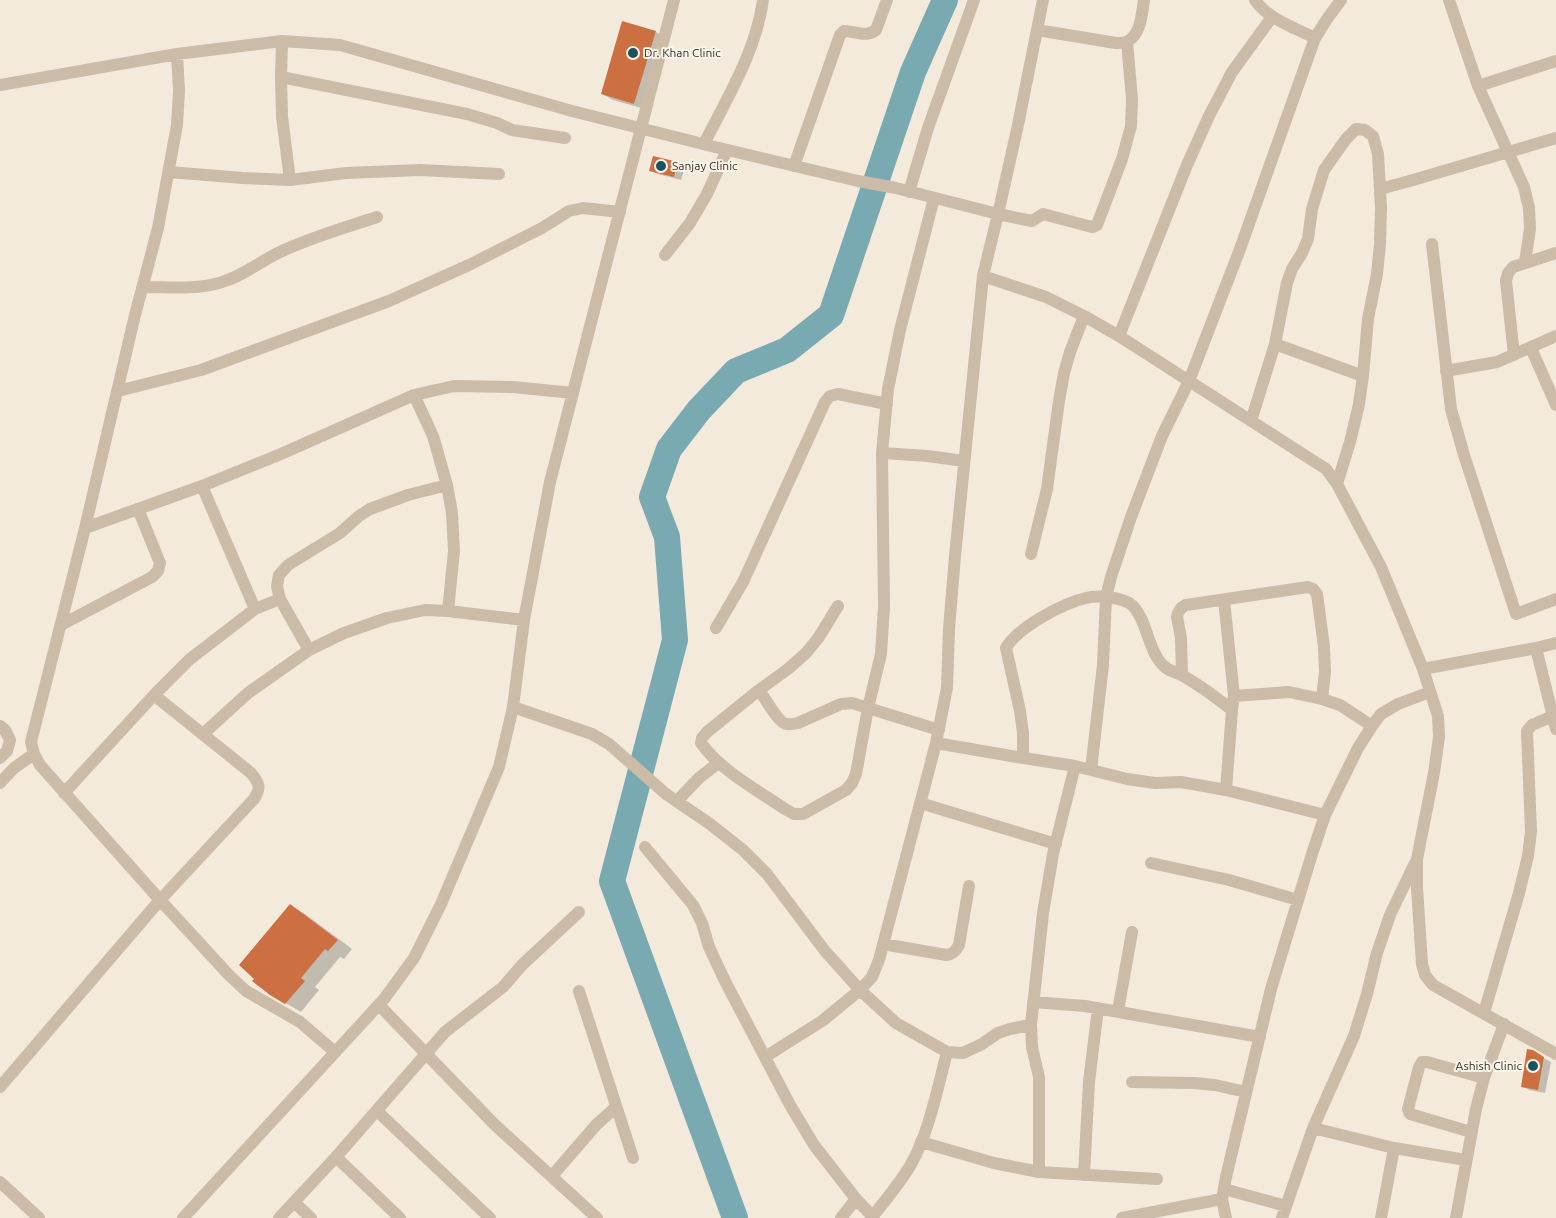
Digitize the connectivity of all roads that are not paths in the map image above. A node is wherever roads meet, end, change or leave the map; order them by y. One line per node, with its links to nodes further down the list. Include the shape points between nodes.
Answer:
1 (674, 0): 20 (street)
2 (763, 0): 23 (street, via 752,47)
3 (887, 0): 26 (street, via 872,34 844,31 840,36)
4 (974, 0): 31 (street, via 928,128)
5 (1043, 0): 11 (street)
6 (1144, 0): 14 (street, via 1136,34)
7 (1255, 0): 10 (street)
8 (1341, 0): 12 (street)
9 (1449, 0): 19 (street)
10 (1272, 17): 12 (street); 43 (street, via 1232,72 1209,116)
11 (1037, 30): 14 (street); 34 (street)
12 (1315, 38): 50 (street)
13 (282, 41): 15 (street); 17 (street); 20 (street, via 340,45)
14 (1127, 42): 34 (street, via 1131,126 1097,225 1088,226 1043,214 1032,221)
15 (177, 54): 18 (street); 27 (street, via 177,125)
16 (1556, 61): 19 (street)
17 (281, 77): 21 (street, via 467,114 512,130); 29 (street)
18 (0, 85)
19 (1478, 86): 25 (street)
20 (642, 128): 23 (street); 33 (street)
21 (565, 138)
22 (1556, 138): 25 (street)
23 (704, 144): 24 (street)
24 (727, 150): 26 (street); 38 (street, via 690,223)
25 (1508, 152): 30 (street); 39 (street, via 1524,187 1529,208 1530,229)
26 (794, 166): 31 (street)
27 (169, 172): 29 (street); 41 (street)
28 (498, 174): 29 (street, via 420,170)
29 (290, 180)
30 (1380, 189): 45 (street, via 1378,154 1373,136 1365,130 1356,129 1324,170 1312,209 1308,239 1287,283); 49 (street, via 1380,244 1368,319)
31 (909, 192): 32 (street)
32 (934, 198): 34 (street); 54 (street, via 900,330)
33 (620, 212): 51 (street, via 583,208 569,211 469,265 390,301 201,370); 52 (street)
34 (998, 214): 40 (street)
35 (377, 217): 41 (street, via 310,239 218,284 192,288)
36 (1432, 244): 48 (street)
37 (1556, 253): 39 (street)
38 (665, 255)
39 (1525, 262): 47 (street, via 1513,266 1506,281)
40 (982, 276): 42 (street, via 1046,297); 58 (street)
41 (143, 287): 51 (street)
42 (1084, 316): 43 (street); 64 (street, via 1064,373 1047,489)
43 (1119, 336): 50 (street)
44 (1556, 336): 46 (street)
45 (1275, 344): 49 (street); 56 (street)
46 (1532, 348): 47 (street); 55 (street)
47 (1514, 355): 48 (street, via 1497,362)
48 (1446, 371): 67 (street, via 1451,409 1464,455 1516,614)
49 (1364, 376): 60 (street)
50 (1189, 381): 56 (street); 65 (street, via 1162,436 1141,490)
51 (118, 391): 63 (street)
52 (573, 393): 53 (street, via 513,386 454,386); 72 (street, via 550,482)
53 (414, 395): 59 (street, via 432,436); 61 (street)
54 (887, 404): 57 (street); 74 (street, via 838,394 825,402 743,582)
55 (1556, 405)
56 (1251, 421): 60 (street, via 1326,469)
57 (882, 453): 58 (street); 86 (street, via 881,654)
58 (964, 461): 93 (street, via 950,611 947,688)
59 (447, 484): 66 (street, via 408,495 359,516 340,534 288,565 279,575); 71 (street, via 454,551)
60 (1337, 484): 78 (street, via 1381,567)
61 (202, 486): 62 (street); 70 (street)
62 (138, 509): 63 (street); 73 (street, via 160,563 158,571)
63 (85, 528): 73 (street)
64 (1031, 554)
65 (1106, 597): 79 (street, via 1125,600 1133,606 1158,659 1164,667); 96 (street, via 1086,597 1040,618 1015,636 1006,648 1020,711); 99 (street)
66 (280, 599): 70 (street); 77 (street)
67 (1556, 599)
68 (1224, 600): 79 (street, via 1186,606 1178,613); 83 (street); 84 (street, via 1308,587 1313,589 1317,594 1324,647)
69 (838, 606): 80 (street, via 806,653)
70 (255, 609): 82 (street, via 190,659)
71 (448, 611): 72 (street); 77 (street, via 425,610 387,618)
72 (524, 620): 85 (street)
73 (60, 625): 94 (street, via 31,742)
74 (716, 628)
75 (1556, 643): 76 (street)
76 (1536, 648): 78 (street); 88 (street)
77 (309, 650): 92 (street, via 248,693)
78 (1423, 669): 81 (street)
79 (1182, 675): 87 (street)
80 (759, 690): 86 (street, via 779,719 791,725 841,704 852,703); 97 (street, via 702,738 701,743)
81 (1430, 692): 90 (street, via 1398,704 1381,714); 108 (street, via 1438,716 1439,737)
82 (154, 694): 92 (street); 102 (street)
83 (1234, 696): 84 (street, via 1289,692); 87 (street)
84 (1322, 698): 90 (street, via 1340,705)
85 (513, 707): 103 (street, via 592,734); 119 (street, via 499,766 441,904 414,958)
86 (868, 708): 93 (street); 97 (street, via 852,783 846,790 803,814 785,809)
87 (1232, 710): 101 (street)
88 (1552, 716): 91 (street); 122 (street, via 1532,725 1527,731 1531,831 1528,856)
89 (0, 726): 95 (street, via 10,740 7,751)
90 (1372, 726): 105 (street)
91 (1556, 729)
92 (203, 734): 111 (street, via 252,773 258,781 259,791)
93 (938, 736): 96 (street); 104 (street)
94 (34, 754): 100 (street); 102 (street, via 40,766)
95 (0, 758)
96 (1023, 758): 98 (street)
97 (718, 763): 103 (street)
98 (1075, 766): 99 (street); 106 (street)
99 (1091, 770): 101 (street, via 1127,779 1181,782)
100 (0, 783)
101 (1226, 790): 105 (street)
102 (64, 793): 111 (street)
103 (671, 797): 116 (street, via 743,850 767,874 824,951)
104 (920, 804): 106 (street); 115 (street)
105 (1325, 815): 112 (street)
106 (1056, 844): 118 (street, via 1042,913)
107 (645, 847): 130 (street, via 693,904 708,947)
108 (1417, 859): 122 (street, via 1425,976 1433,985); 137 (street, via 1390,915 1354,1036)
109 (1151, 863): 112 (street, via 1229,880)
110 (969, 886): 115 (street, via 959,945 952,954)
111 (160, 900): 126 (street, via 246,990 300,1022); 133 (street)
112 (1298, 900): 125 (street)
113 (579, 912): 128 (street, via 531,956 503,988 445,1032)
114 (1132, 932): 121 (street)
115 (883, 944): 116 (street, via 872,977)
116 (860, 990): 127 (street, via 896,1022); 130 (street, via 822,1021)
117 (579, 991): 135 (street)
118 (1033, 1002): 120 (street); 123 (street)
119 (379, 1005): 126 (street); 128 (street)
120 (1098, 1008): 121 (street); 145 (street, via 1089,1082)
121 (1118, 1011): 125 (street)
122 (1484, 1013): 124 (street)
123 (1031, 1024): 127 (street, via 998,1033 963,1053); 144 (street, via 1039,1077)
124 (1504, 1024): 129 (street); 131 (street)
125 (1260, 1037): 134 (street)
126 (335, 1052): 155 (street)
127 (947, 1052): 139 (street)
128 (427, 1053): 136 (street); 146 (street, via 494,1124)
129 (1556, 1054)
130 (765, 1056): 150 (street, via 814,1145)
131 (1484, 1078): 138 (street); 138 (street, via 1422,1062 1408,1110 1410,1114)
132 (1132, 1082): 134 (street, via 1194,1083)
133 (0, 1087)
134 (1246, 1092): 149 (street)
135 (616, 1107): 142 (street); 146 (street, via 596,1124)
136 (377, 1111): 141 (street); 159 (street)
137 (1313, 1128): 140 (street); 152 (street)
138 (1471, 1132): 143 (street)
139 (921, 1142): 144 (street); 153 (street, via 910,1165)
140 (1394, 1148): 143 (street); 164 (street)
141 (336, 1157): 151 (street); 158 (street)
142 (633, 1158)
143 (1466, 1160): 165 (street)
144 (1038, 1172): 145 (street)
145 (1084, 1175): 147 (street)
146 (552, 1176): 160 (street)
147 (1157, 1178)
148 (0, 1182): 154 (street)
149 (1223, 1194): 152 (street); 162 (street); 163 (street)
150 (856, 1199): 153 (street); 161 (street)
151 (294, 1202): 156 (street); 157 (street)
152 (1284, 1212)
153 (873, 1217)
154 (39, 1218)
155 (182, 1218)
156 (279, 1218)
157 (311, 1218)
158 (400, 1218)
159 (490, 1218)
160 (597, 1218)
161 (841, 1218)
162 (1122, 1218)
163 (1226, 1218)
164 (1381, 1218)
165 (1456, 1218)

